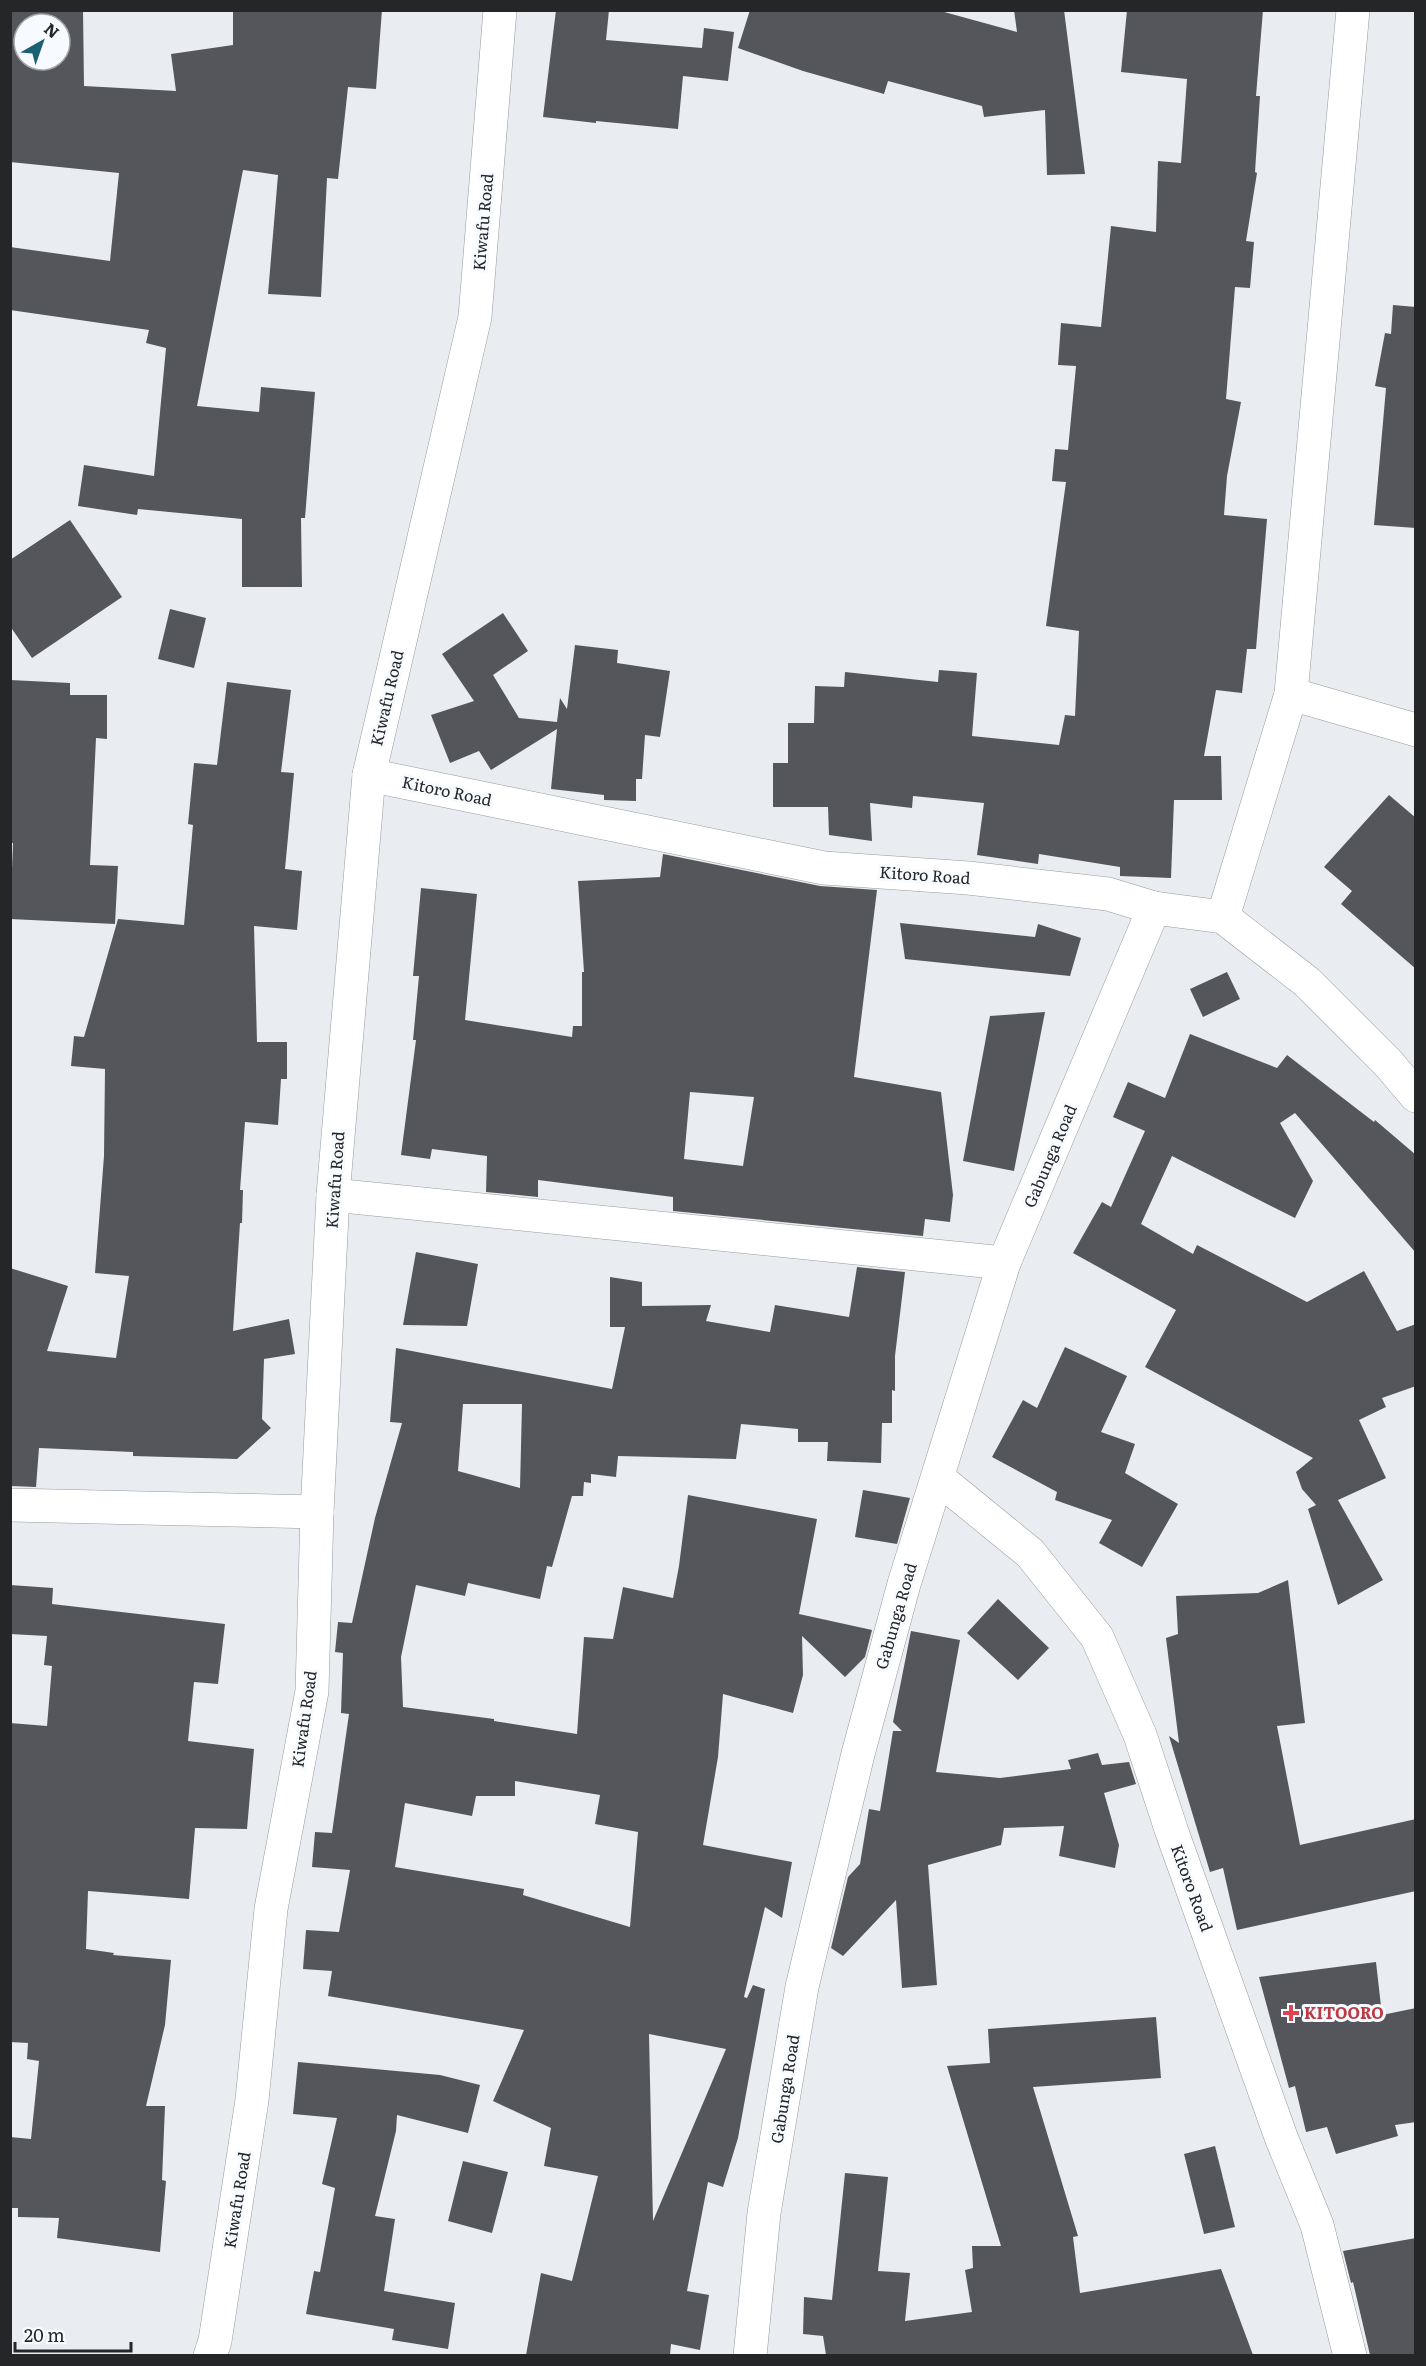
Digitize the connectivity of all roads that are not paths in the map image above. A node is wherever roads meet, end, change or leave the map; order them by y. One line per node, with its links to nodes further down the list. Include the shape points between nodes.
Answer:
1 (500, 10): 5 (street, Kiwafu Road, via 475,317)
2 (1353, 10): 3 (street)
3 (1291, 694): 4 (street); 7 (street)
4 (1416, 730)
5 (369, 775): 6 (street, Kitoro Road, via 824,868 968,878 1108,894); 9 (street, Kiwafu Road)
6 (1154, 908): 7 (street, Kitoro Road); 10 (street, Gabunga Road)
7 (1223, 917): 8 (street, via 1307,982)
8 (1416, 1096)
9 (333, 1195): 10 (street); 13 (street, Kiwafu Road)
10 (1004, 1263): 11 (street, Gabunga Road)
11 (938, 1478): 15 (street, Gabunga Road, via 904,1584 858,1754 802,1987 764,2213); 16 (street, Kitoro Road, via 1030,1553 1097,1637 1140,1735 1281,2137 1317,2224)
12 (10, 1505): 13 (street)
13 (316, 1512): 14 (street, Kiwafu Road, via 312,1691 271,1909 252,2100)
14 (210, 2355)
15 (750, 2355)
16 (1350, 2355)

